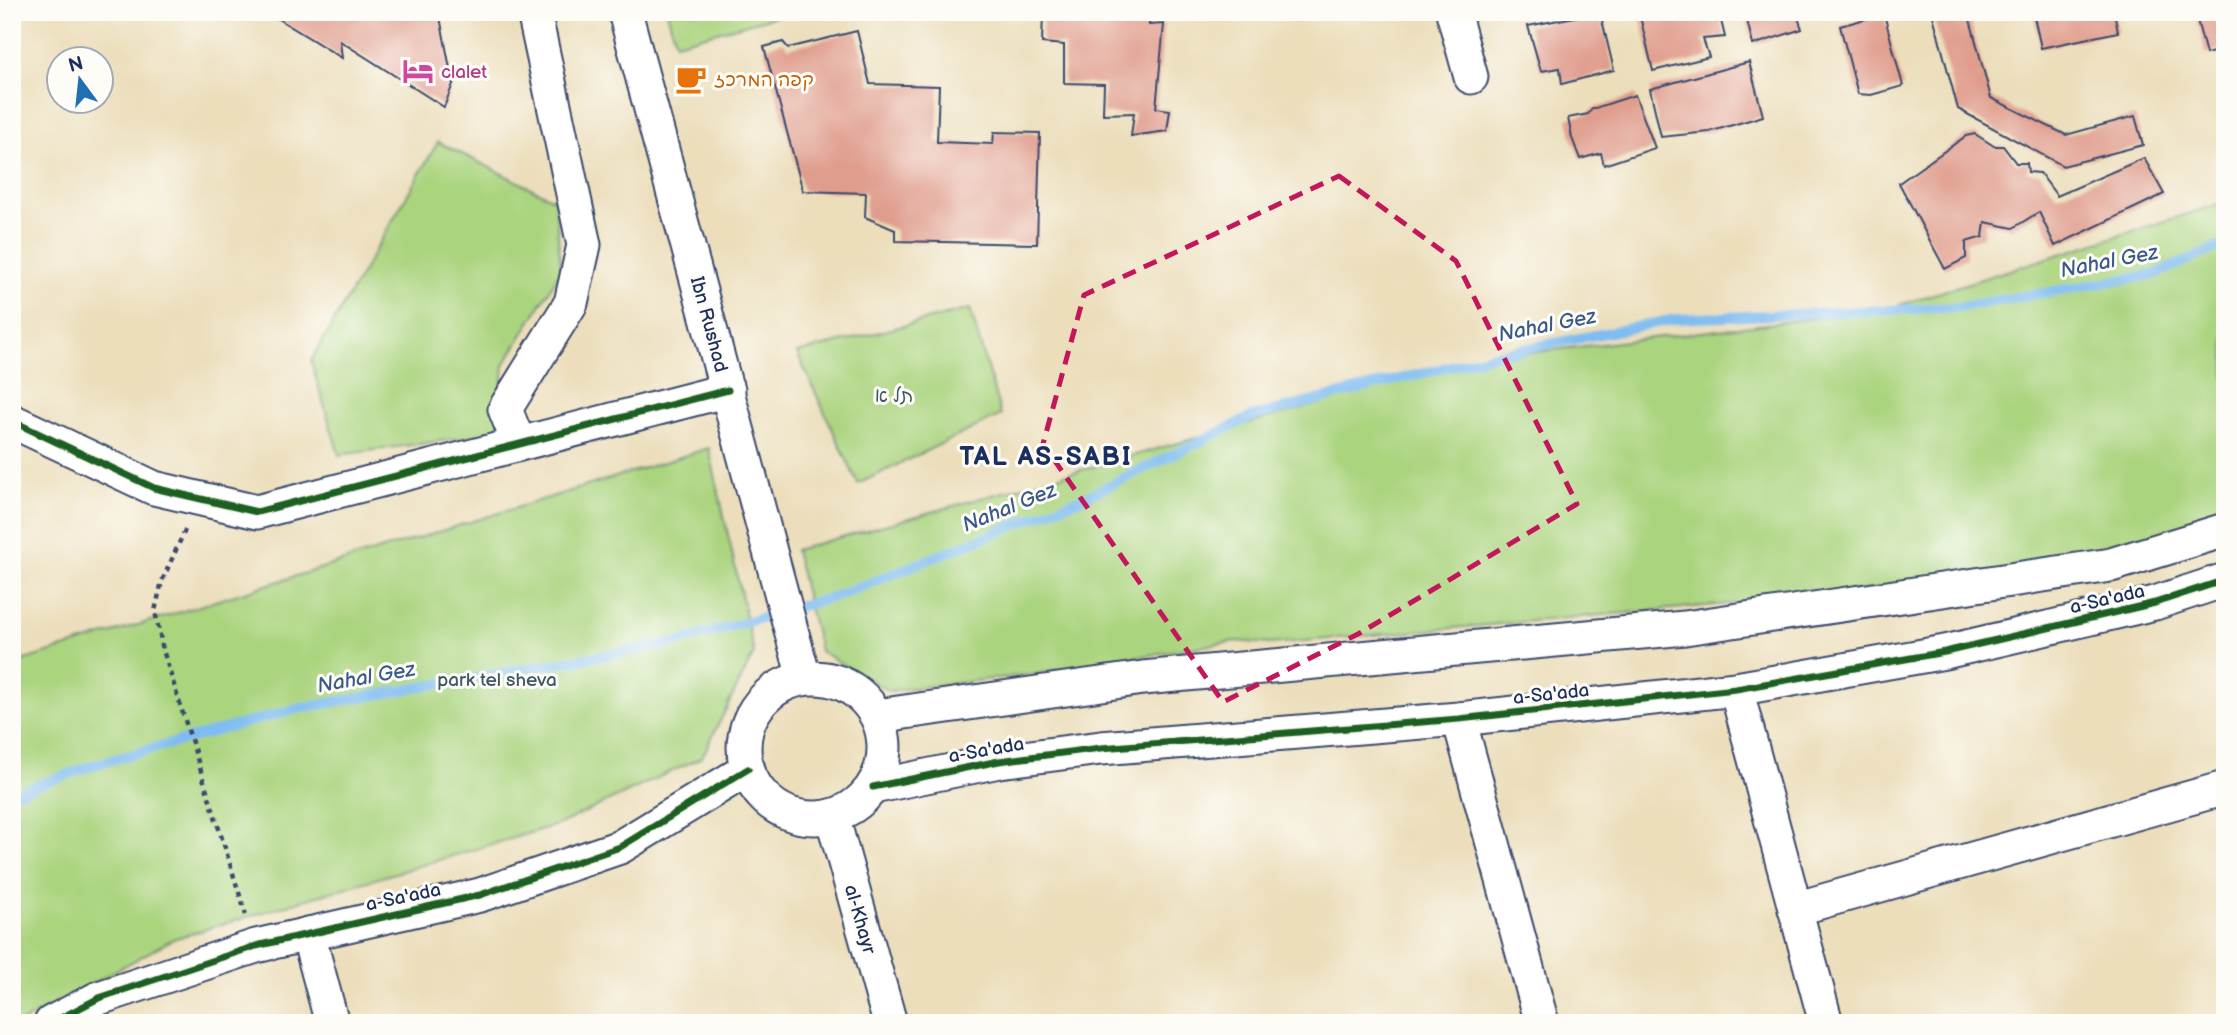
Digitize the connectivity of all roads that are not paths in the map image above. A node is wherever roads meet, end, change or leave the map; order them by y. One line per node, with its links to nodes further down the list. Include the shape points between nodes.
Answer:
1 (534, 12): 7 (street, via 584,245 571,303 506,410)
2 (625, 12): 5 (street, Ibn Rushad)
3 (1453, 12): 4 (street)
4 (1471, 77)
5 (728, 390): 7 (street); 10 (street, Ibn Rushad)
6 (12, 421): 7 (street, via 154,488 257,512)
7 (519, 444)
8 (2225, 530): 12 (street, a-Sa'ada, via 2111,565 1685,628 1143,678)
9 (2225, 580): 11 (street, a-Sa'ada, via 2155,603 1945,652)
10 (804, 678): 12 (street, via 829,679 850,687); 14 (street, via 768,694 752,713 743,750)
11 (1736, 689): 13 (street, a-Sa'ada); 18 (street)
12 (877, 716): 15 (street, via 885,754)
13 (1458, 719): 15 (street, a-Sa'ada, via 1101,748 999,761); 24 (street)
14 (748, 769): 17 (street, via 752,783 767,802 794,817); 19 (street, a-Sa'ada, via 620,847 480,895)
15 (873, 787): 17 (street, via 846,812)
16 (2225, 788): 18 (street)
17 (832, 816): 23 (street, al-Khayr)
18 (1795, 909): 20 (street)
19 (308, 934): 21 (street, a-Sa'ada, via 256,946 99,998); 22 (street)
20 (1817, 1021)
21 (51, 1023)
22 (332, 1023)
23 (890, 1023)
24 (1542, 1023)

